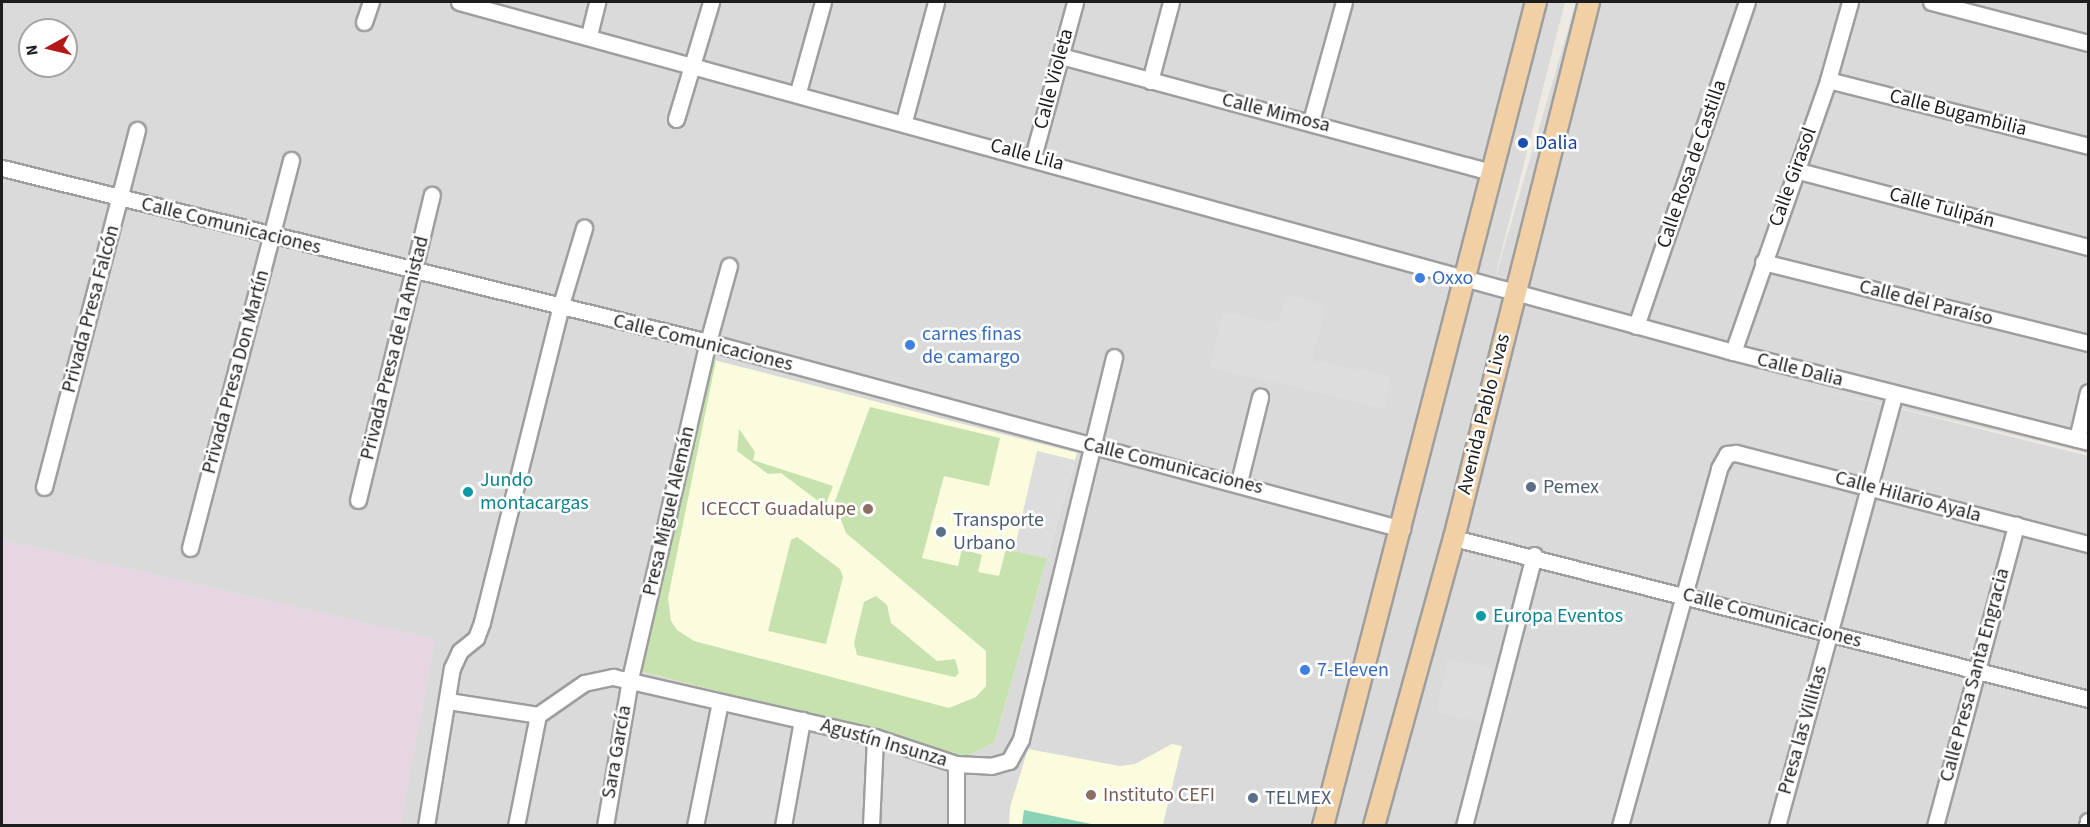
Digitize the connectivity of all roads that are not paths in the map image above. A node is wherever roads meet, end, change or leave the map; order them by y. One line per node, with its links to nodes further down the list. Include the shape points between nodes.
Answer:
1 (371, 2): 17 (street)
2 (459, 2): 15 (street, Calle Lila)
3 (597, 2): 18 (street)
4 (711, 2): 21 (street)
5 (823, 2): 24 (street)
6 (936, 2): 26 (street)
7 (1075, 2): 20 (street, Calle Violeta)
8 (1171, 2): 23 (street)
9 (1344, 2): 27 (street)
10 (1536, 2): 34 (main road)
11 (1589, 2): 44 (main road, Avenida Pablo Livas)
12 (1747, 2): 46 (street, Calle Rosa de Castilla)
13 (1850, 2): 22 (street, Calle Girasol)
14 (1931, 2): 16 (street)
15 (482, 4): 18 (street, Calle Lila)
16 (1950, 4): 19 (street)
17 (364, 22)
18 (589, 34): 21 (street, Calle Lila)
19 (2088, 43)
20 (1061, 56): 23 (street, Calle Mimosa); 30 (street, Calle Violeta)
21 (695, 64): 24 (street, Calle Lila); 25 (street)
22 (1828, 80): 29 (street, Calle Bugambilia); 33 (street, Calle Girasol)
23 (1150, 81): 27 (street, Calle Mimosa)
24 (798, 92): 26 (street, Calle Lila)
25 (676, 118)
26 (904, 121): 30 (street, Calle Lila)
27 (1311, 121): 34 (street, Calle Mimosa)
28 (136, 130): 36 (street, Privada Presa Falcón)
29 (2088, 146)
30 (1033, 157): 43 (street, Calle Lila)
31 (291, 160): 38 (street, Privada Presa Don Martín)
32 (2, 168): 36 (street, Calle Comunicaciones)
33 (1795, 170): 39 (street, Calle Tulipán); 40 (street, Calle Girasol)
34 (1490, 172): 43 (main road)
35 (432, 195): 42 (street, Privada Presa de la Amistad)
36 (119, 198): 38 (street, Calle Comunicaciones); 57 (street, Privada Presa Falcón)
37 (584, 228): 45 (street)
38 (272, 237): 42 (street, Calle Comunicaciones); 64 (street, Privada Presa Don Martín)
39 (2088, 247)
40 (1763, 262): 48 (street, Calle del Paraíso); 49 (street, Calle Girasol)
41 (729, 266): 47 (street, Presa Miguel Alemán)
42 (415, 272): 45 (street, Calle Comunicaciones); 59 (street, Privada Presa de la Amistad)
43 (1466, 276): 44 (street, Calle Lila); 61 (main road)
44 (1515, 290): 46 (street, Calle Dalia); 62 (main road, Avenida Pablo Livas)
45 (560, 308): 47 (street, Calle Comunicaciones); 71 (street, via 482,622 477,638 455,659)
46 (1636, 326): 49 (street, Calle Dalia)
47 (708, 342): 55 (street, Calle Comunicaciones); 69 (street, Presa Miguel Alemán)
48 (2088, 343)
49 (1733, 352): 52 (street, Calle Dalia)
50 (1114, 357): 55 (street, Agustín Insunza)
51 (2088, 392): 54 (street)
52 (1894, 394): 54 (street, Calle Dalia); 58 (street, Presa las Villitas)
53 (1260, 397): 56 (street)
54 (2083, 440)
55 (1092, 446): 56 (street, Calle Comunicaciones); 76 (street, Agustín Insunza, via 1016,753 999,765)
56 (1239, 482): 61 (street, Calle Comunicaciones)
57 (44, 487)
58 (1871, 488): 60 (street, Calle Hilario Ayala); 66 (street, Calle Hilario Ayala, via 1736,453 1727,454 1719,468); 67 (street, Presa las Villitas)
59 (358, 500)
60 (2016, 525): 63 (street, Calle Hilario Ayala); 68 (street, Calle Presa Santa Engracia)
61 (1402, 528): 85 (main road)
62 (1454, 538): 65 (street, Calle Comunicaciones); 86 (main road, Avenida Pablo Livas)
63 (2088, 544)
64 (190, 548)
65 (1533, 555): 66 (street, Calle Comunicaciones); 87 (street)
66 (1687, 596): 67 (street, Calle Comunicaciones); 88 (street)
67 (1830, 634): 68 (street, Calle Comunicaciones); 89 (street, Presa las Villitas)
68 (1975, 669): 70 (street, Calle Comunicaciones); 90 (street, Calle Presa Santa Engracia)
69 (630, 679): 72 (street, Agustín Insunza); 73 (street, Agustín Insunza, via 603,677 584,683); 80 (street, Sara García)
70 (2088, 699)
71 (448, 701): 73 (street); 78 (street)
72 (720, 702): 74 (street, Agustín Insunza); 81 (street)
73 (538, 715): 79 (street)
74 (802, 720): 75 (street, Agustín Insunza); 82 (street)
75 (875, 737): 76 (street, Agustín Insunza); 83 (street)
76 (956, 764): 84 (street)
77 (2088, 821): 91 (street)
78 (426, 825)
79 (516, 825)
80 (604, 825)
81 (695, 825)
82 (783, 825)
83 (871, 825)
84 (956, 825)
85 (1323, 825)
86 (1374, 825)
87 (1464, 825)
88 (1620, 825)
89 (1777, 825)
90 (1935, 825)
91 (2087, 825)

